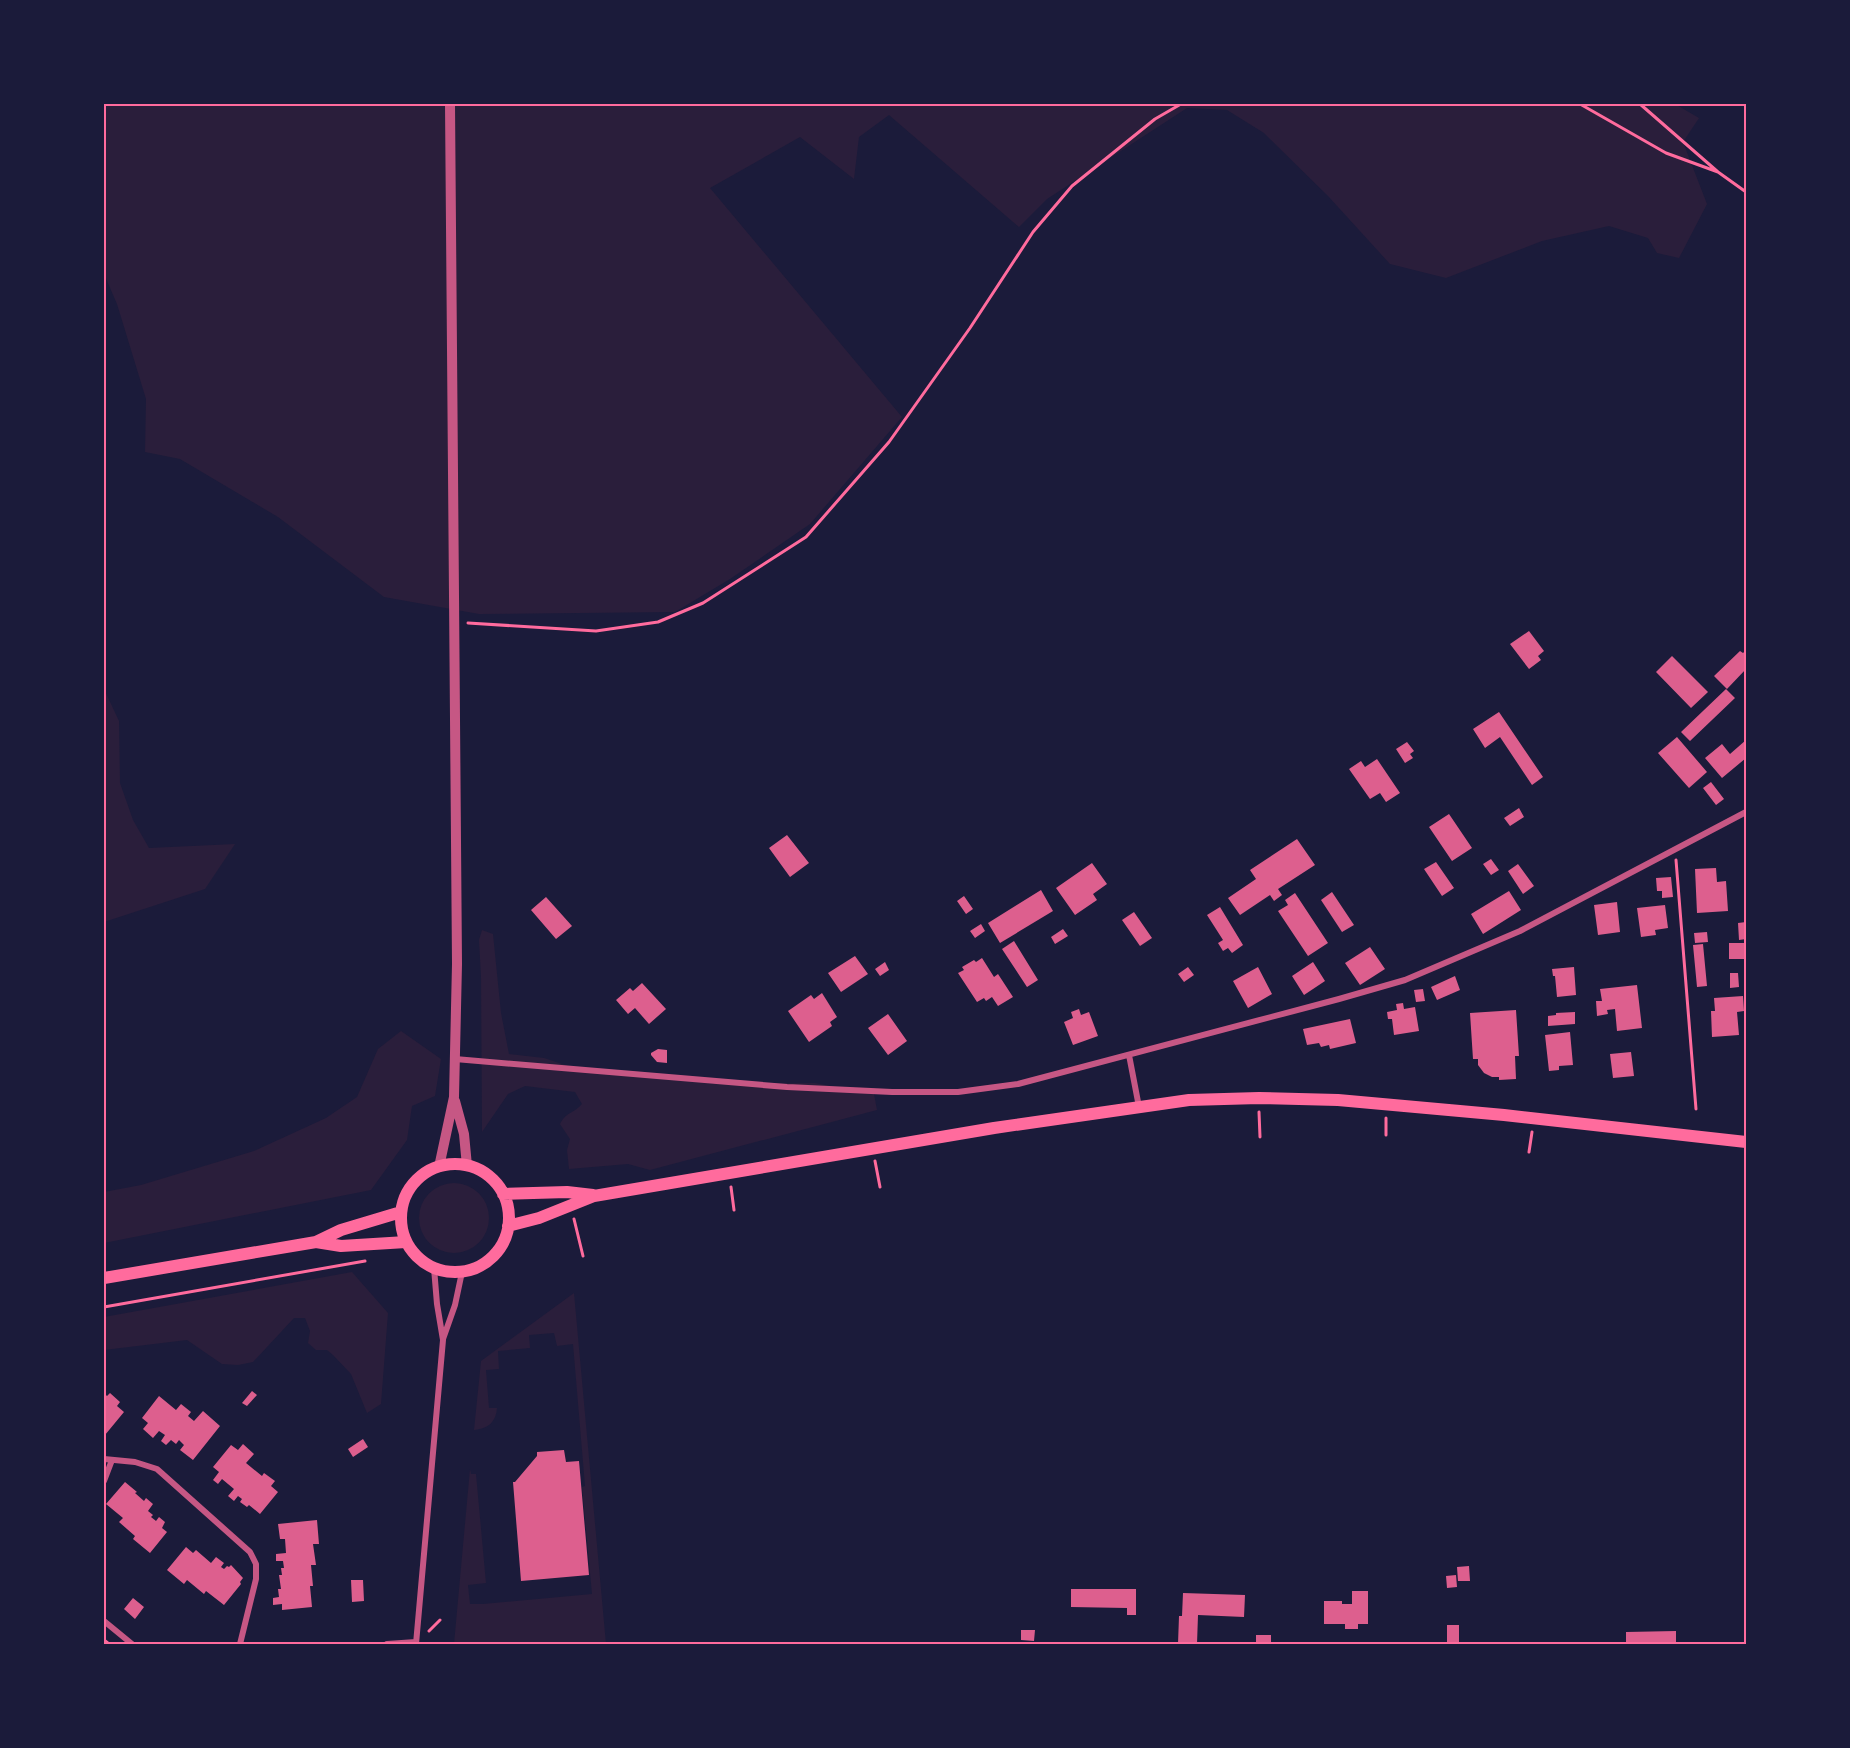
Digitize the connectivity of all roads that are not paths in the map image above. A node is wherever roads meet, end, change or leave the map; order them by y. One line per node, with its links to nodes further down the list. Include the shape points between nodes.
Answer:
1 (450, 104): 4 (street)
2 (1746, 812): 3 (street, via 1520,931 1405,980)
3 (1129, 1055): 4 (street, via 1018,1084 958,1092 787,1087); 6 (street)
4 (455, 1059): 5 (street)
5 (454, 1097): 8 (street); 9 (street)
6 (1139, 1107): 7 (main road, via 1189,1100 1338,1100); 11 (main road)
7 (1746, 1142)
8 (467, 1166): 9 (main road); 10 (main road, via 488,1176)
9 (439, 1167): 12 (main road, via 420,1176 407,1192)
10 (503, 1194): 11 (main road, via 567,1192); 13 (main road)
11 (594, 1196): 13 (main road)
12 (401, 1212): 14 (main road); 15 (main road)
13 (508, 1226): 17 (main road, via 493,1257)
14 (316, 1242): 15 (main road, via 341,1246); 18 (main road)
15 (406, 1242): 16 (main road, via 413,1253)
16 (434, 1269): 17 (main road); 19 (street)
17 (462, 1272): 19 (street)
18 (104, 1278)
19 (443, 1340): 24 (street)
20 (104, 1459): 21 (street)
21 (112, 1460): 22 (street); 26 (street, via 157,1469 250,1552 256,1571)
22 (104, 1481)
23 (104, 1621): 25 (street)
24 (416, 1643): 27 (street)
25 (132, 1644)
26 (240, 1644)
27 (387, 1644)

